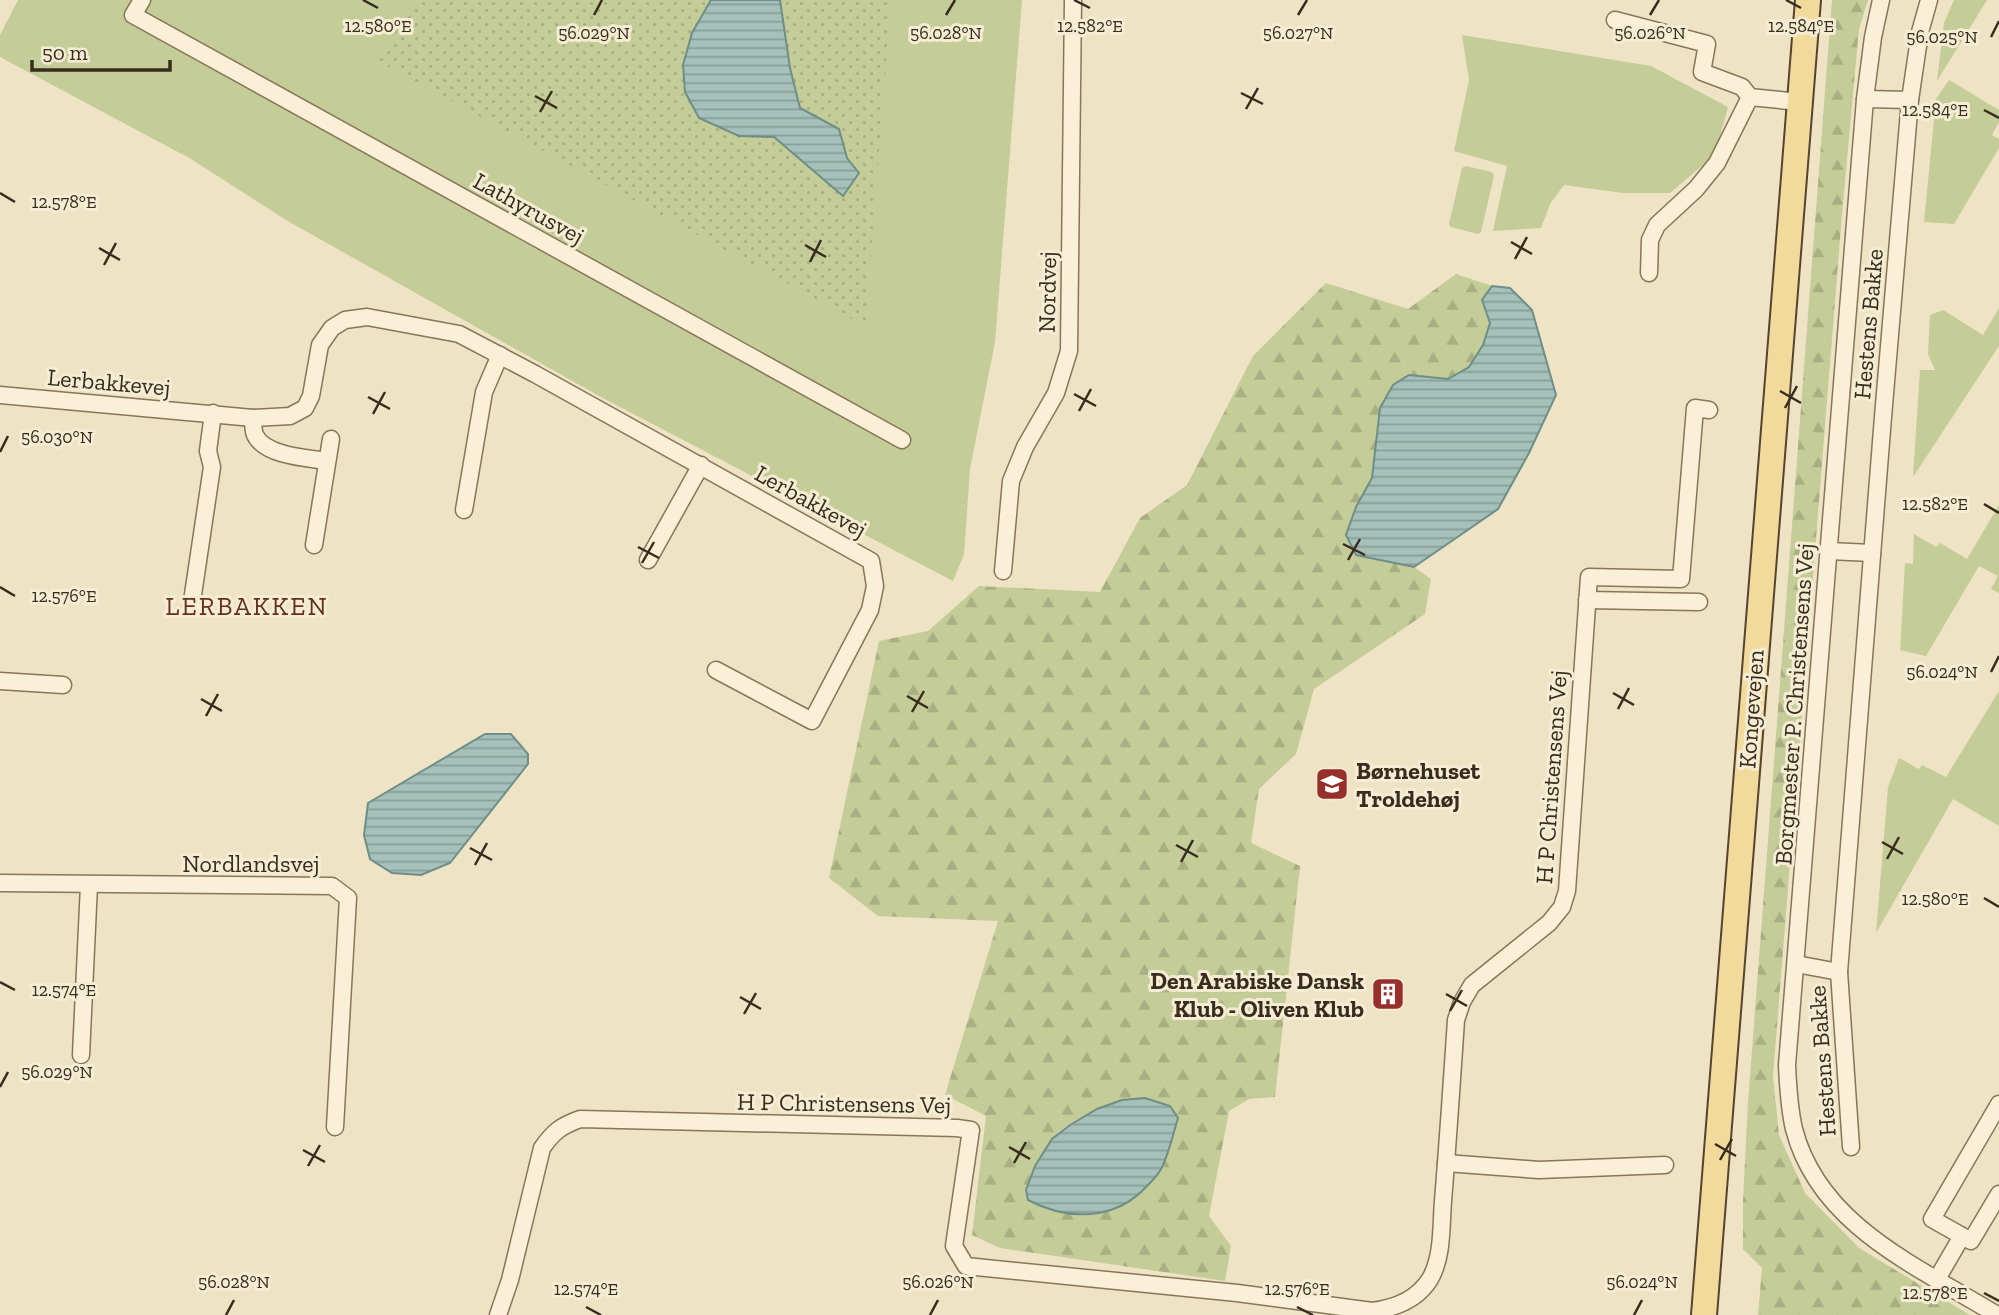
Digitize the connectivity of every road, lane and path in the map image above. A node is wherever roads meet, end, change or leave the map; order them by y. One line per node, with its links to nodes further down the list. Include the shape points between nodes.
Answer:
1 (142, 0): 18 (street, Lathyrusvej, via 133,15)
2 (1073, 0): 26 (street, Nordvej, via 1069,351 1056,393 1011,481)
3 (1881, 0): 8 (street, Borgmester P. Christensens Vej)
4 (1929, 0): 9 (street, Hestens Bakke)
5 (1806, 3): 10 (main road, Kongevejen)
6 (1615, 20): 7 (street, via 1707,44 1702,72 1742,87)
7 (1751, 97): 10 (street); 11 (street, via 1717,163 1657,225 1650,240)
8 (1864, 99): 9 (street); 23 (street, Borgmester P. Christensens Vej)
9 (1910, 100): 24 (street, Hestens Bakke)
10 (1799, 102): 47 (main road, Kongevejen)
11 (1649, 273)
12 (500, 355): 16 (street, Lerbakkevej, via 459,334 367,317 345,320 332,328 320,345 305,408 290,416); 20 (street, Lerbakkevej); 21 (street, via 484,392)
13 (0, 395): 15 (street, Lerbakkevej)
14 (1709, 410): 27 (street, H P Christensens Vej, via 1695,408 1681,579 1589,577)
15 (214, 413): 16 (street, Lerbakkevej); 29 (street, via 208,451 212,467)
16 (253, 418): 19 (street, via 255,435 265,445 282,454)
17 (331, 439): 19 (street)
18 (902, 440)
19 (327, 461): 22 (street)
20 (701, 465): 25 (street); 30 (street, Lerbakkevej, via 871,561 875,586 870,610 812,721)
21 (464, 509)
22 (314, 545)
23 (1829, 551): 24 (street); 35 (street, Borgmester P. Christensens Vej)
24 (1872, 553): 36 (street, Hestens Bakke)
25 (648, 560)
26 (1003, 570)
27 (1587, 600): 28 (street); 41 (street, H P Christensens Vej, via 1567,891 1549,923 1472,985 1462,1002 1456,1020)
28 (1699, 602)
29 (191, 608)
30 (716, 670)
31 (0, 681): 32 (street)
32 (63, 685)
33 (0, 883): 34 (street, Nordlandsvej)
34 (89, 885): 37 (street); 39 (street, Nordlandsvej, via 332,886 348,898)
35 (1796, 964): 36 (street, Hestens Bakke); 45 (street, Borgmester P. Christensens Vej, via 1788,1098 1806,1162 1844,1216)
36 (1839, 972): 40 (street, Hestens Bakke)
37 (81, 1055)
38 (1999, 1104): 44 (street, via 1932,1219)
39 (335, 1127)
40 (1851, 1147)
41 (1446, 1163): 42 (street, via 1539,1170); 46 (street, H P Christensens Vej, via 1437,1262 1430,1278 1406,1303 1372,1311 966,1266 954,1246 971,1130 580,1119 552,1133 542,1149)
42 (1665, 1165)
43 (1999, 1194): 44 (street, via 1971,1241)
44 (1962, 1236): 45 (street)
45 (1937, 1279): 48 (street, Borgmester P. Christensens Vej)
46 (498, 1315)
47 (1703, 1315)
48 (1997, 1315)

